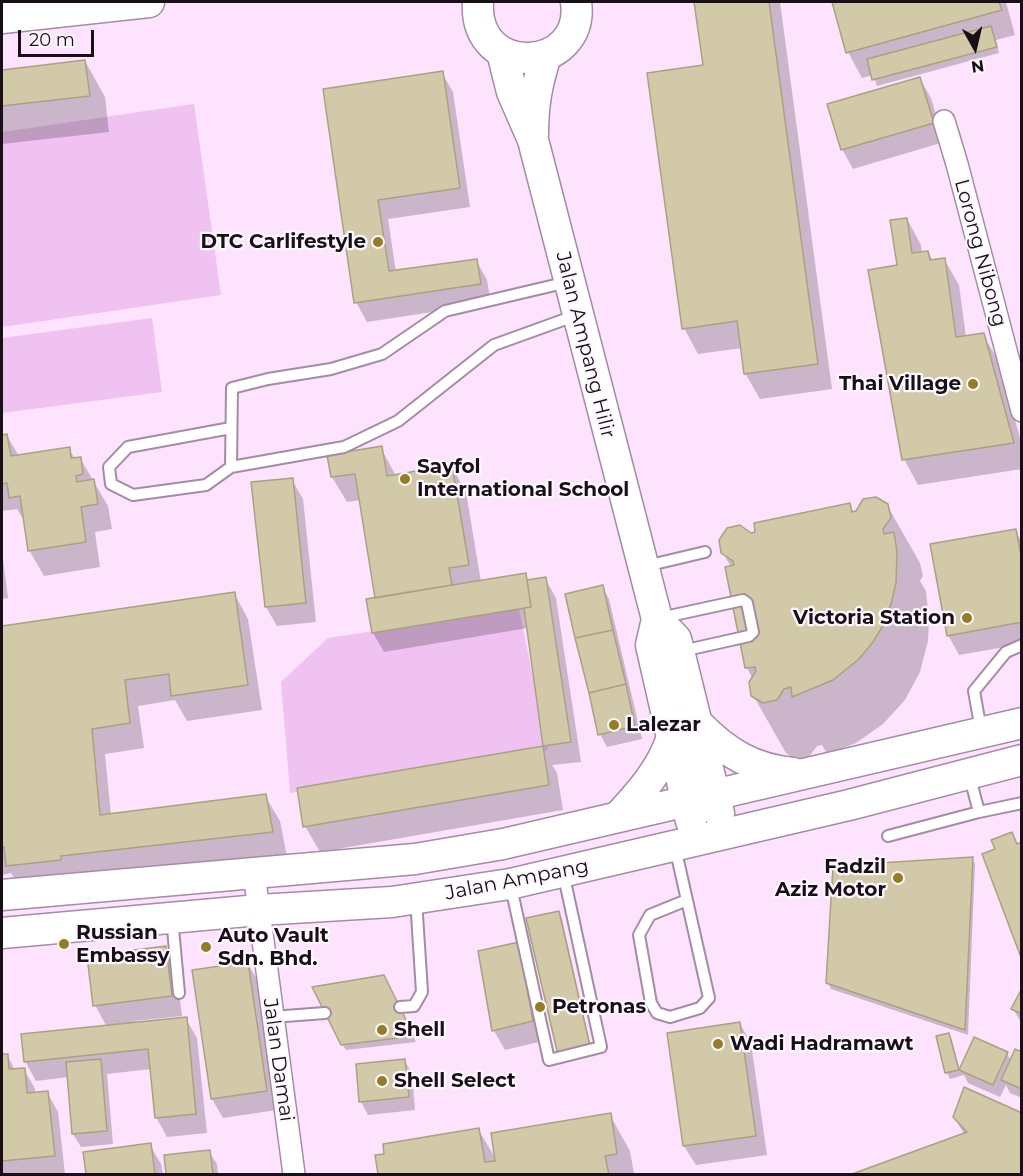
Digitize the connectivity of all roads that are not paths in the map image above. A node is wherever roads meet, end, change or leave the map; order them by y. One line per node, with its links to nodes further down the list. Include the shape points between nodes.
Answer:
1 (139, 2): 5 (main road)
2 (478, 2): 6 (main road, via 482,29)
3 (595, 2): 4 (main road)
4 (576, 13): 7 (main road, via 568,37)
5 (7, 15)
6 (502, 52): 7 (main road, via 516,58); 9 (main road, Jalan Ampang Hilir, via 512,92)
7 (546, 55): 9 (main road, Jalan Ampang Hilir, via 536,85)
8 (944, 121): 12 (street, Lorong Nibong)
9 (533, 140): 10 (main road, Jalan Ampang Hilir)
10 (569, 282): 11 (main road, Jalan Ampang Hilir); 13 (lane, via 445,311 382,354 331,369 232,388)
11 (577, 315): 14 (lane, via 494,345 398,421 344,447); 16 (main road, Jalan Ampang Hilir)
12 (1022, 411)
13 (231, 428): 14 (lane); 14 (lane, via 128,447 109,467 111,484 133,495 206,485)
14 (231, 467)
15 (705, 552): 16 (lane)
16 (643, 566): 17 (main road, Jalan Ampang Hilir)
17 (657, 619): 19 (main road, Jalan Ampang Hilir, via 676,639); 19 (lane, via 743,600 747,603 753,632 750,636)
18 (1022, 645): 22 (lane, via 1006,652 974,691)
19 (666, 654): 21 (main road, Jalan Ampang Hilir); 23 (main road, Jalan Ampang Hilir)
20 (1022, 723): 22 (main road, Jalan Ampang)
21 (698, 724): 25 (main road, via 717,744 758,766); 27 (main road, Jalan Ampang Hilir)
22 (981, 733): 25 (main road, Jalan Ampang)
23 (672, 737): 27 (main road, Jalan Ampang Hilir); 30 (main road, via 662,761 640,794)
24 (1022, 760): 26 (main road, Jalan Ampang)
25 (804, 774): 27 (main road, Jalan Ampang)
26 (969, 774): 29 (lane); 32 (main road, Jalan Ampang)
27 (700, 798): 30 (main road, Jalan Ampang); 32 (main road, Jalan Ampang Hilir)
28 (1022, 803): 29 (lane)
29 (979, 812): 31 (lane)
30 (618, 817): 34 (main road, Jalan Ampang, via 503,844 415,859)
31 (888, 836)
32 (698, 840): 33 (main road, Jalan Ampang); 38 (lane)
33 (563, 872): 35 (main road, Jalan Ampang); 35 (lane, via 601,1047 549,1060)
34 (254, 873): 36 (main road, Jalan Ampang); 39 (street, Jalan Damai)
35 (510, 884): 37 (main road, Jalan Ampang)
36 (2, 895)
37 (416, 899): 39 (main road, Jalan Ampang); 43 (lane, via 422,992 414,1006)
38 (687, 900): 38 (lane, via 650,915 639,935 651,1003 657,1012 669,1017 700,1008 710,998)
39 (259, 910): 40 (main road, Jalan Ampang); 45 (street, Jalan Damai)
40 (172, 918): 41 (main road, Jalan Ampang); 42 (lane)
41 (2, 933)
42 (179, 993)
43 (400, 1007)
44 (325, 1013): 45 (lane)
45 (272, 1017): 46 (street, Jalan Damai)
46 (294, 1174)

